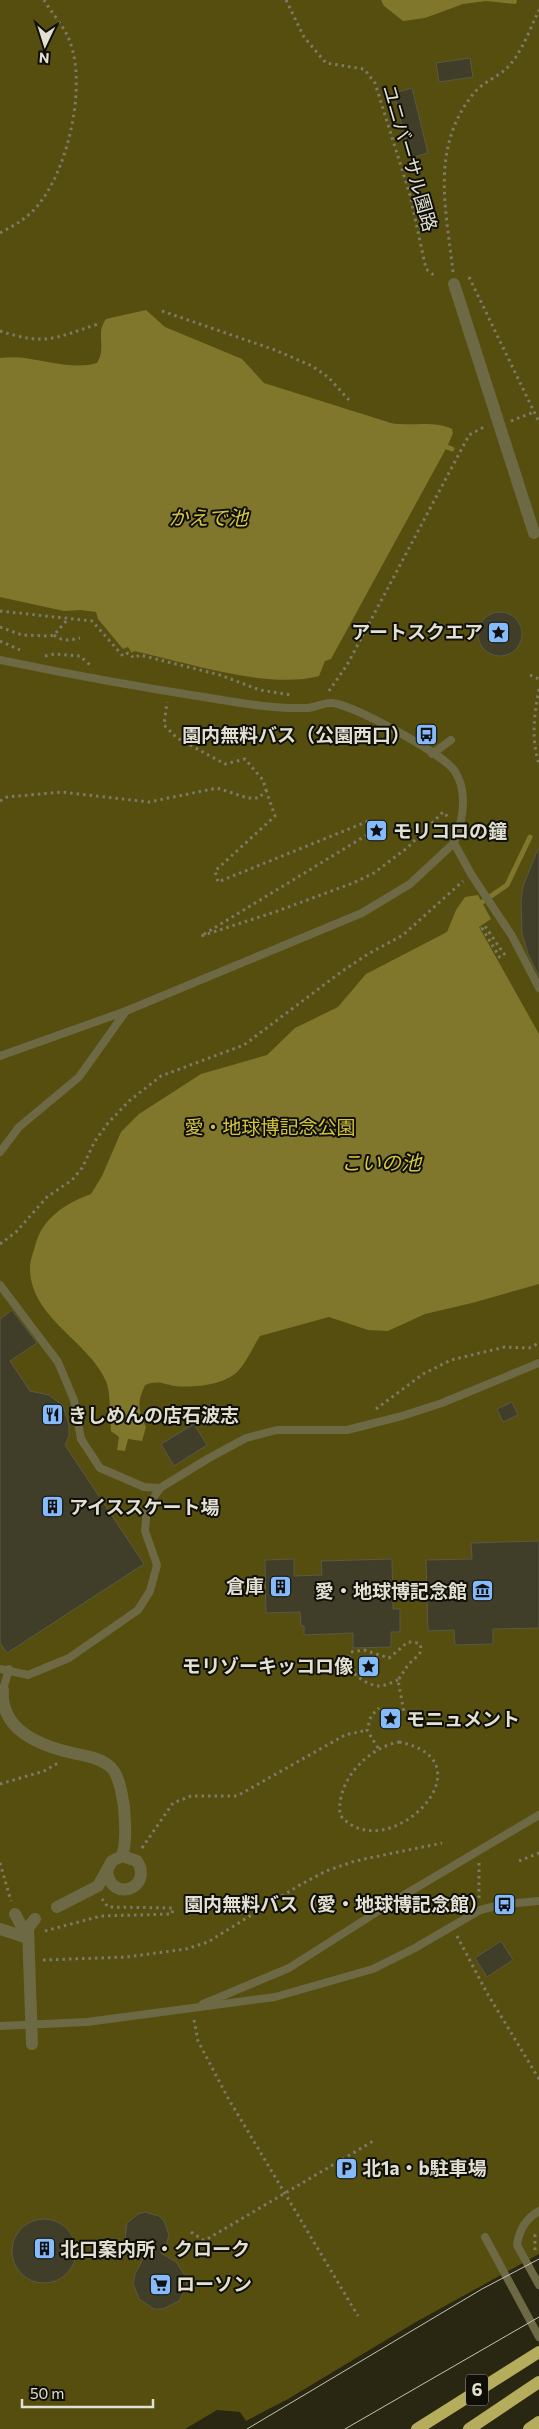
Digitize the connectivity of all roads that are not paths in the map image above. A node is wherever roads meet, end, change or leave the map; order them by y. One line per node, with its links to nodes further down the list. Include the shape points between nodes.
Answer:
1 (454, 284): 2 (street, via 495,424)
2 (534, 533)
3 (0, 660): 5 (lane, via 103,681 261,706 309,708 331,702 372,717)
4 (451, 740): 5 (lane)
5 (432, 754): 6 (lane, via 454,770 464,796 461,824)
6 (454, 843): 7 (lane, via 512,936); 8 (lane, via 410,884 362,913)
7 (539, 988)
8 (126, 1011): 9 (lane); 10 (lane, via 79,1077 19,1127)
9 (0, 1056)
10 (0, 1152)
11 (0, 1285): 13 (lane, via 58,1362 74,1400 81,1439 100,1468 144,1488)
12 (539, 1363): 13 (lane, via 402,1416 347,1430 277,1430 246,1438)
13 (160, 1488): 14 (lane, via 147,1508 145,1531 157,1565 150,1592 138,1610 68,1658 28,1675)
14 (4, 1669): 15 (lane)
15 (3, 1690): 17 (street, via 2,1700 8,1718 21,1733 43,1745 110,1765 118,1781 125,1821 124,1849)
16 (539, 1815): 25 (lane, via 289,1968)
17 (134, 1852): 18 (street, via 112,1861); 18 (street, via 141,1871 135,1887 118,1889 110,1882)
18 (107, 1871): 20 (street, via 94,1888)
19 (539, 1901): 25 (lane, via 480,1910 373,1969 275,1997)
20 (57, 1907)
21 (15, 1914): 24 (street)
22 (35, 1919): 24 (street, via 28,1928)
23 (0, 1929): 24 (street)
24 (28, 1938): 26 (street)
25 (192, 2009): 26 (lane, via 87,2022)
26 (31, 2025): 27 (lane); 28 (street)
27 (0, 2026)
28 (32, 2044)
29 (539, 2211): 31 (lane, via 521,2228 517,2246)
30 (485, 2236): 32 (lane)
31 (539, 2284)
32 (539, 2337)
33 (539, 2352): 36 (main road, 6)
34 (539, 2382): 37 (main road, 6)
35 (539, 2422): 38 (main road)
36 (417, 2429)
37 (469, 2429)
38 (529, 2429)

